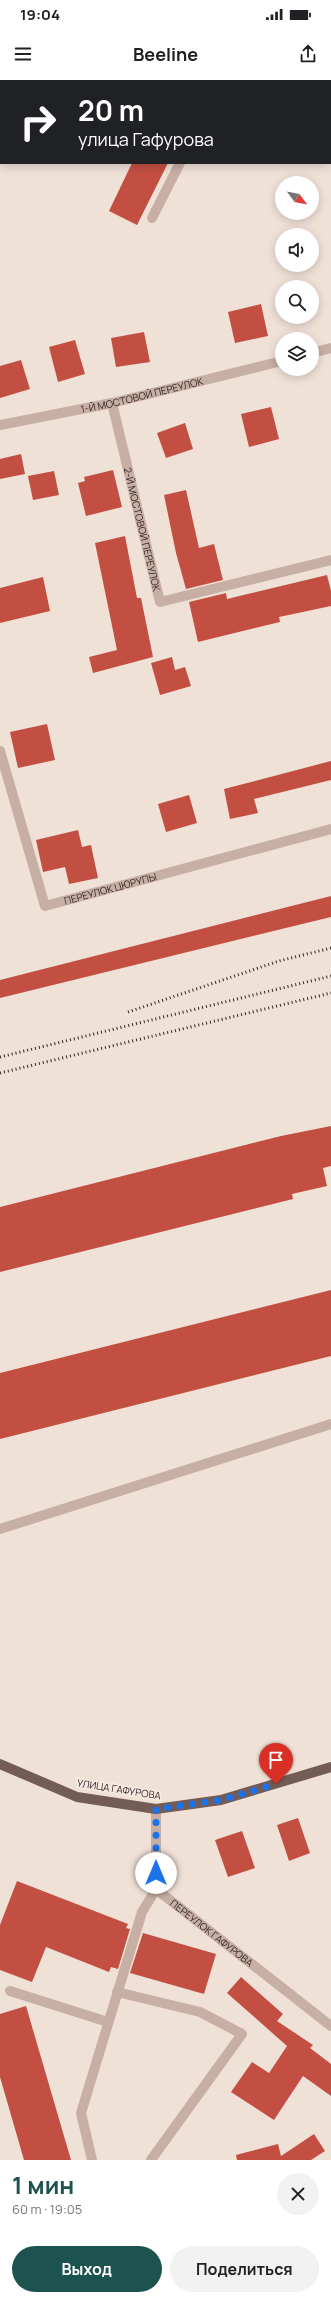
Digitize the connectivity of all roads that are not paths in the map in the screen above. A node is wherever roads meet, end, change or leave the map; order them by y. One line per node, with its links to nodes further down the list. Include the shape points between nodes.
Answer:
1 (179, 164): 2 (street)
2 (152, 218)
3 (331, 348): 4 (street)
4 (319, 351)
5 (275, 363): 6 (street, 1-Й МОСТОВОЙ ПЕРЕУЛОК)
6 (112, 404): 7 (street, 1-Й МОСТОВОЙ ПЕРЕУЛОК); 8 (street, 2-Й МОСТОВОЙ ПЕРЕУЛОК, via 160,602)
7 (0, 425)
8 (331, 560)
9 (0, 751): 10 (street, ПЕРЕУЛОК ЦЮРУПЫ, via 45,906)
10 (331, 829)
11 (331, 1424): 12 (street)
12 (0, 1529)
13 (0, 1764): 15 (main road, УЛИЦА ГАФУРОВА, via 77,1796)
14 (331, 1767): 15 (main road, УЛИЦА ГАФУРОВА, via 221,1800)
15 (156, 1809): 16 (street)
16 (156, 1889): 18 (street, via 142,1912); 20 (street, ПЕРЕУЛОК ГАФУРОВА)
17 (10, 1991): 19 (street)
18 (117, 1992): 19 (street); 22 (street, via 200,2012 242,2034)
19 (108, 2022): 21 (street, via 81,2113)
20 (331, 2026)
21 (92, 2160)
22 (151, 2160)

